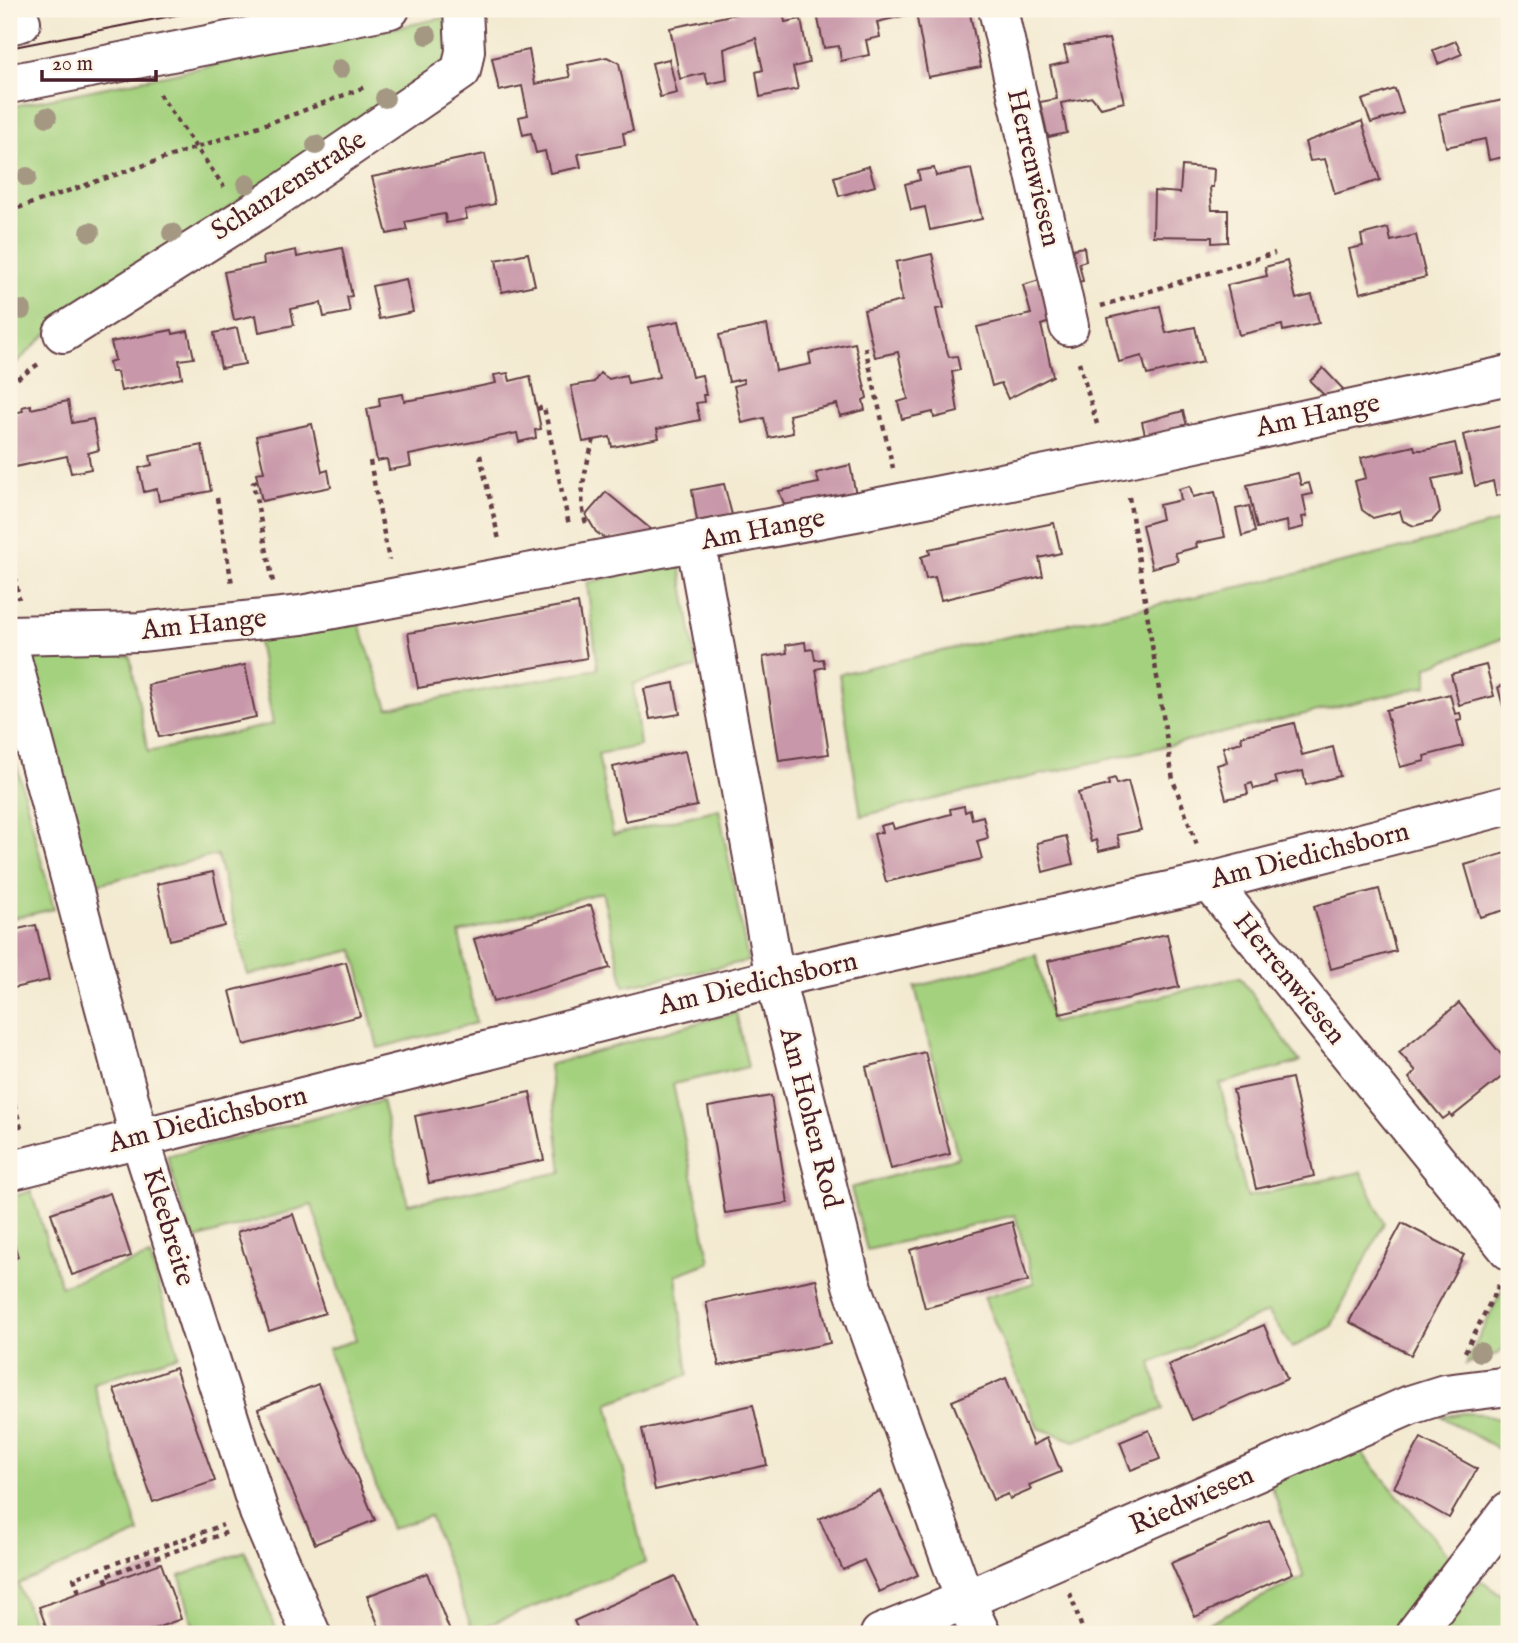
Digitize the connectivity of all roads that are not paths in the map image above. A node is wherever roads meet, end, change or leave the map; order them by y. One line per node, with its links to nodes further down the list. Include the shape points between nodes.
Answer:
1 (390, 9): 4 (street)
2 (463, 9): 6 (street, Schanzenstraße, via 461,71)
3 (998, 9): 5 (street, Herrenwiesen)
4 (9, 84)
5 (1068, 320)
6 (63, 333)
7 (1509, 375): 8 (street, Am Hange)
8 (696, 544): 9 (street, Am Hange, via 280,617); 12 (street, Am Hohen Rod)
9 (15, 639): 13 (street, Kleebreite)
10 (1509, 805): 11 (street, Am Diedichsborn)
11 (1210, 882): 12 (street, Am Diedichsborn); 15 (street, Herrenwiesen)
12 (775, 978): 13 (street, Am Diedichsborn); 18 (street, Am Hohen Rod, via 852,1285)
13 (139, 1136): 14 (street, Am Diedichsborn); 19 (street, Kleebreite, via 260,1516)
14 (20, 1168)
15 (1506, 1263)
16 (1509, 1386): 18 (street, Riedwiesen, via 1445,1394 1410,1405)
17 (1509, 1511): 22 (street)
18 (965, 1600): 20 (street, Riedwiesen); 21 (street, Am Hohen Rod)
19 (311, 1634)
20 (880, 1634)
21 (981, 1634)
22 (1415, 1634)

